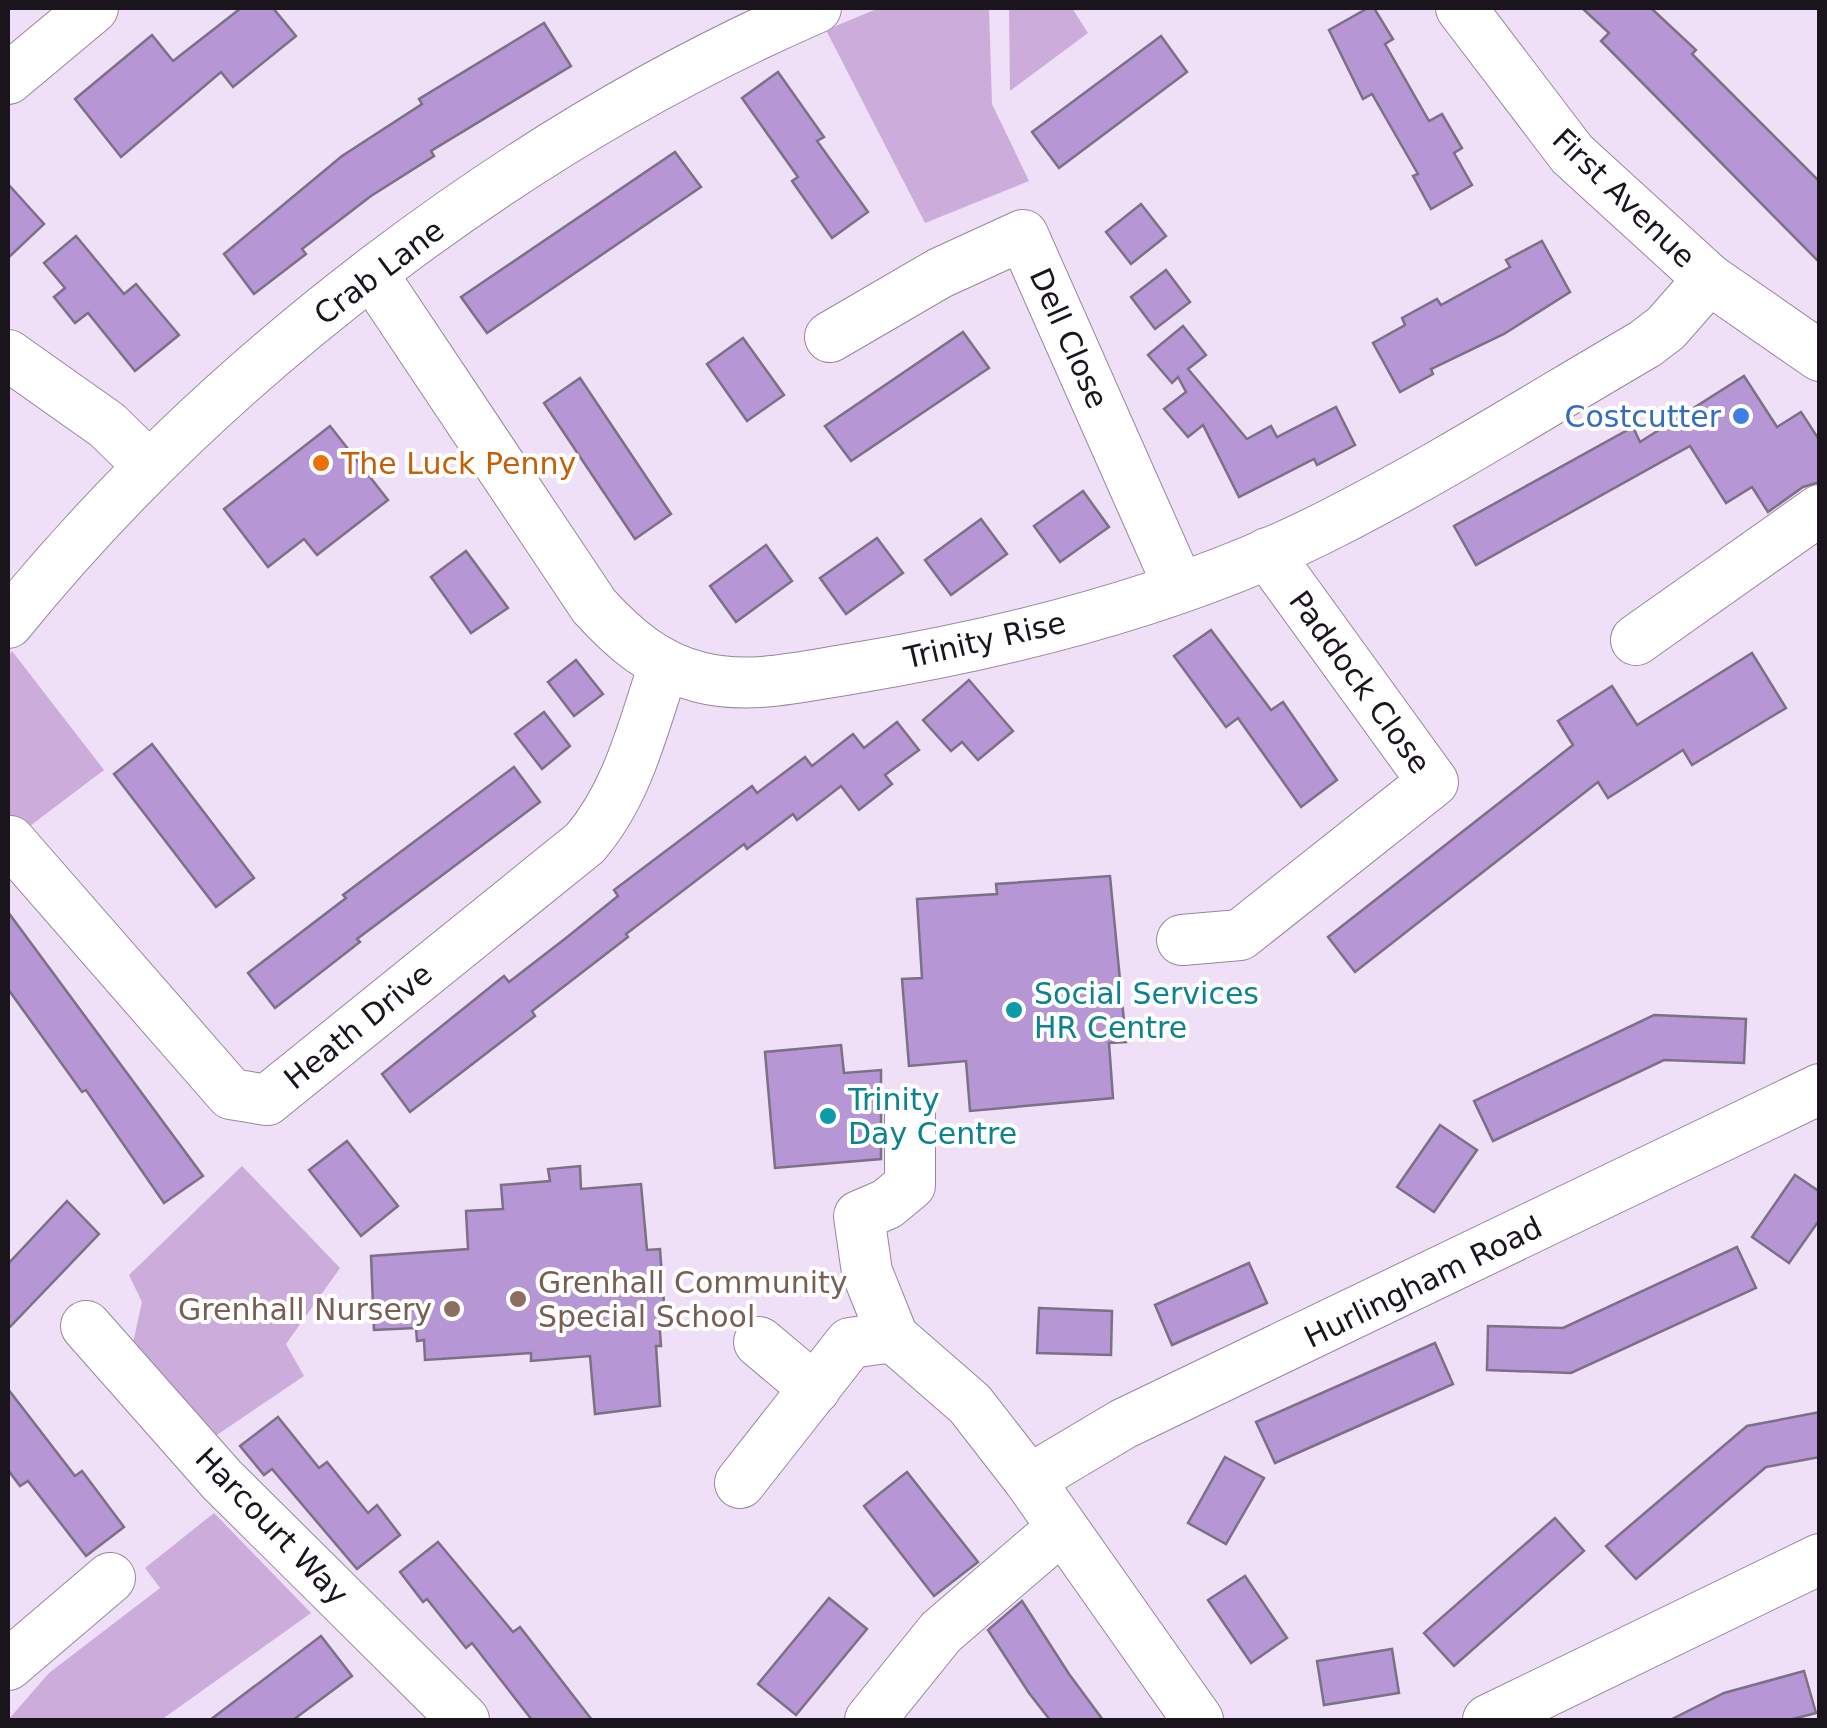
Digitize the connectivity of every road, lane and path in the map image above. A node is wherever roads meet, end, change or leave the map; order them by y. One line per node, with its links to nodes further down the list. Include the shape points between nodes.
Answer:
1 (93, 8): 4 (street)
2 (1461, 8): 6 (street, First Avenue, via 1572,154)
3 (810, 9): 5 (street, Crab Lane, via 639,95)
4 (8, 79)
5 (372, 275): 10 (street, Crab Lane, via 262,361); 16 (street, Trinity Rise, via 594,606)
6 (1709, 279): 9 (street, First Avenue); 12 (street, Trinity Rise, via 1644,344 1381,498)
7 (830, 337): 13 (street, Dell Close, via 940,273 1024,235)
8 (8, 356): 10 (street, via 107,425)
9 (1820, 356)
10 (148, 465): 14 (street, Crab Lane)
11 (1820, 510): 15 (street)
12 (1267, 553): 13 (street, Trinity Rise); 18 (street, Paddock Close, via 1433,782 1240,936)
13 (1179, 587): 16 (street, Trinity Rise, via 934,655 799,678 743,683 700,678)
14 (8, 622)
15 (1636, 640)
16 (664, 664): 17 (street, Heath Drive, via 622,789 585,843 267,1100 232,1094)
17 (10, 841)
18 (1182, 940)
19 (1820, 1088): 25 (street, Hurlingham Road, via 1123,1424)
20 (910, 1116): 22 (street, via 910,1185 859,1216 867,1272)
21 (86, 1326): 31 (street, Harcourt Way, via 222,1480)
22 (893, 1337): 24 (street, via 850,1343); 25 (street, via 970,1404)
23 (760, 1342): 24 (street)
24 (814, 1389): 26 (street)
25 (1030, 1480): 27 (street)
26 (740, 1483)
27 (1062, 1528): 32 (street, via 941,1632); 33 (street)
28 (1820, 1558): 34 (street)
29 (110, 1578): 30 (street)
30 (8, 1665)
31 (464, 1720)
32 (870, 1720)
33 (1198, 1720)
34 (1488, 1720)

